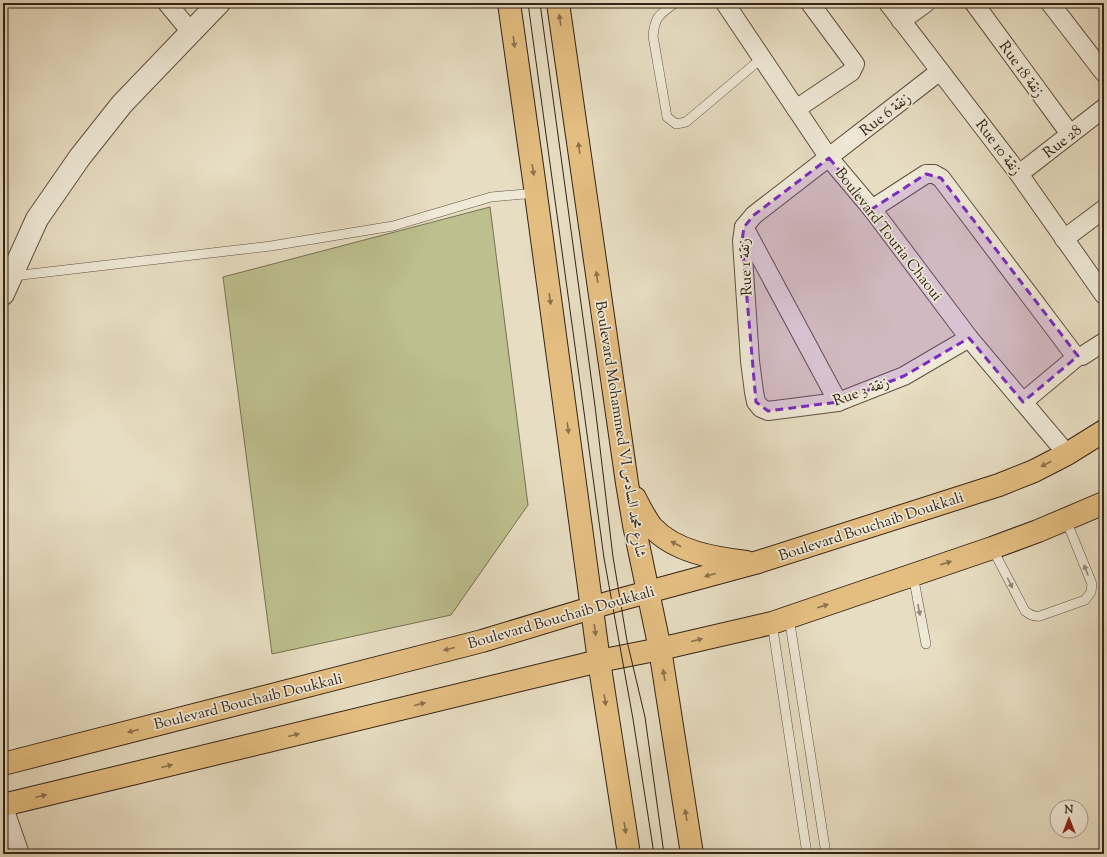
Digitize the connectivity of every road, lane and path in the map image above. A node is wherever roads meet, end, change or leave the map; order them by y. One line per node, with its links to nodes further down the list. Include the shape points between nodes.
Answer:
1 (167, 3): 13 (street)
2 (219, 3): 13 (street)
3 (509, 3): 22 (main road, one-way to 22)
4 (558, 3): 37 (main road, Boulevard Mohammed VI شارع محمد السادس, one-way to 4)
5 (675, 3): 14 (lane, via 657,17 652,36 667,117 676,124 686,122)
6 (725, 3): 14 (street, Boulevard Touria Chaoui)
7 (810, 3): 18 (street, via 855,64 851,72)
8 (888, 3): 12 (street, Rue 10 زنقة)
9 (926, 3): 12 (street)
10 (974, 3): 19 (street, Rue 18 زنقة)
11 (1050, 3): 16 (street)
12 (901, 21): 15 (street, Rue 10 زنقة)
13 (191, 32): 27 (street, via 122,104 80,157 37,218)
14 (762, 58): 18 (street, Boulevard Touria Chaoui)
15 (940, 71): 20 (street, Rue 6 زنقة); 21 (street, Rue 10 زنقة)
16 (1104, 72)
17 (1104, 108): 19 (street, Rue 28)
18 (796, 109): 20 (street, Boulevard Touria Chaoui)
19 (1070, 134): 21 (street, Rue 28)
20 (829, 158): 23 (street, Boulevard Touria Chaoui); 25 (street, Rue 1 زنقة, via 754,215)
21 (1019, 174): 26 (street, Rue 10 زنقة)
22 (536, 193): 27 (lane, via 491,197 393,226); 44 (main road, one-way to 44)
23 (872, 209): 29 (street, Boulevard Touria Chaoui); 31 (street, via 926,174 934,174 941,178 1073,353)
24 (1104, 209): 26 (street)
25 (744, 227): 32 (street, Rue 1 زنقة, via 742,241); 33 (street)
26 (1064, 239): 28 (street, Rue 10 زنقة)
27 (7, 285)
28 (1103, 292)
29 (969, 338): 33 (street, Rue 3 زنقة, via 904,376); 34 (street, Boulevard Touria Chaoui)
30 (1104, 342): 31 (street, via 1088,354)
31 (1078, 356): 34 (street)
32 (754, 392): 33 (street, Rue 3 زنقة, via 756,402 768,411)
33 (838, 402)
34 (1024, 402): 36 (street, Boulevard Touria Chaoui)
35 (1104, 431): 36 (main road, Boulevard Bouchaib Doukkali)
36 (1067, 454): 41 (main road, Boulevard Bouchaib Doukkali, one-way to 41, via 999,485)
37 (627, 482): 41 (main road, one-way to 37, via 706,555 665,538 644,516); 43 (main road, Boulevard Mohammed VI شارع محمد السادس)
38 (1104, 504): 39 (main road)
39 (1066, 520): 40 (main road); 40 (lane, one-way to 39, via 1028,614 1040,616 1085,600 1091,592 1092,584)
40 (992, 548): 42 (main road, one-way to 40)
41 (755, 563): 43 (main road, Boulevard Bouchaib Doukkali, one-way to 43)
42 (913, 575): 45 (main road, one-way to 42); 46 (lane, one-way to 46)
43 (648, 592): 44 (main road, Boulevard Bouchaib Doukkali); 47 (main road, Boulevard Mohammed VI شارع محمد السادس)
44 (592, 608): 48 (main road, one-way to 48); 49 (main road, Boulevard Bouchaib Doukkali, one-way to 49, via 482,641)
45 (781, 620): 47 (main road, one-way to 45); 54 (lane); 55 (lane)
46 (926, 644)
47 (660, 649): 48 (main road); 53 (main road, Boulevard Mohammed VI شارع محمد السادس, one-way to 47)
48 (599, 661): 50 (main road, one-way to 48); 52 (main road, one-way to 52)
49 (3, 764)
50 (3, 805): 51 (street)
51 (20, 854)
52 (629, 854)
53 (692, 854)
54 (807, 854)
55 (826, 854)

